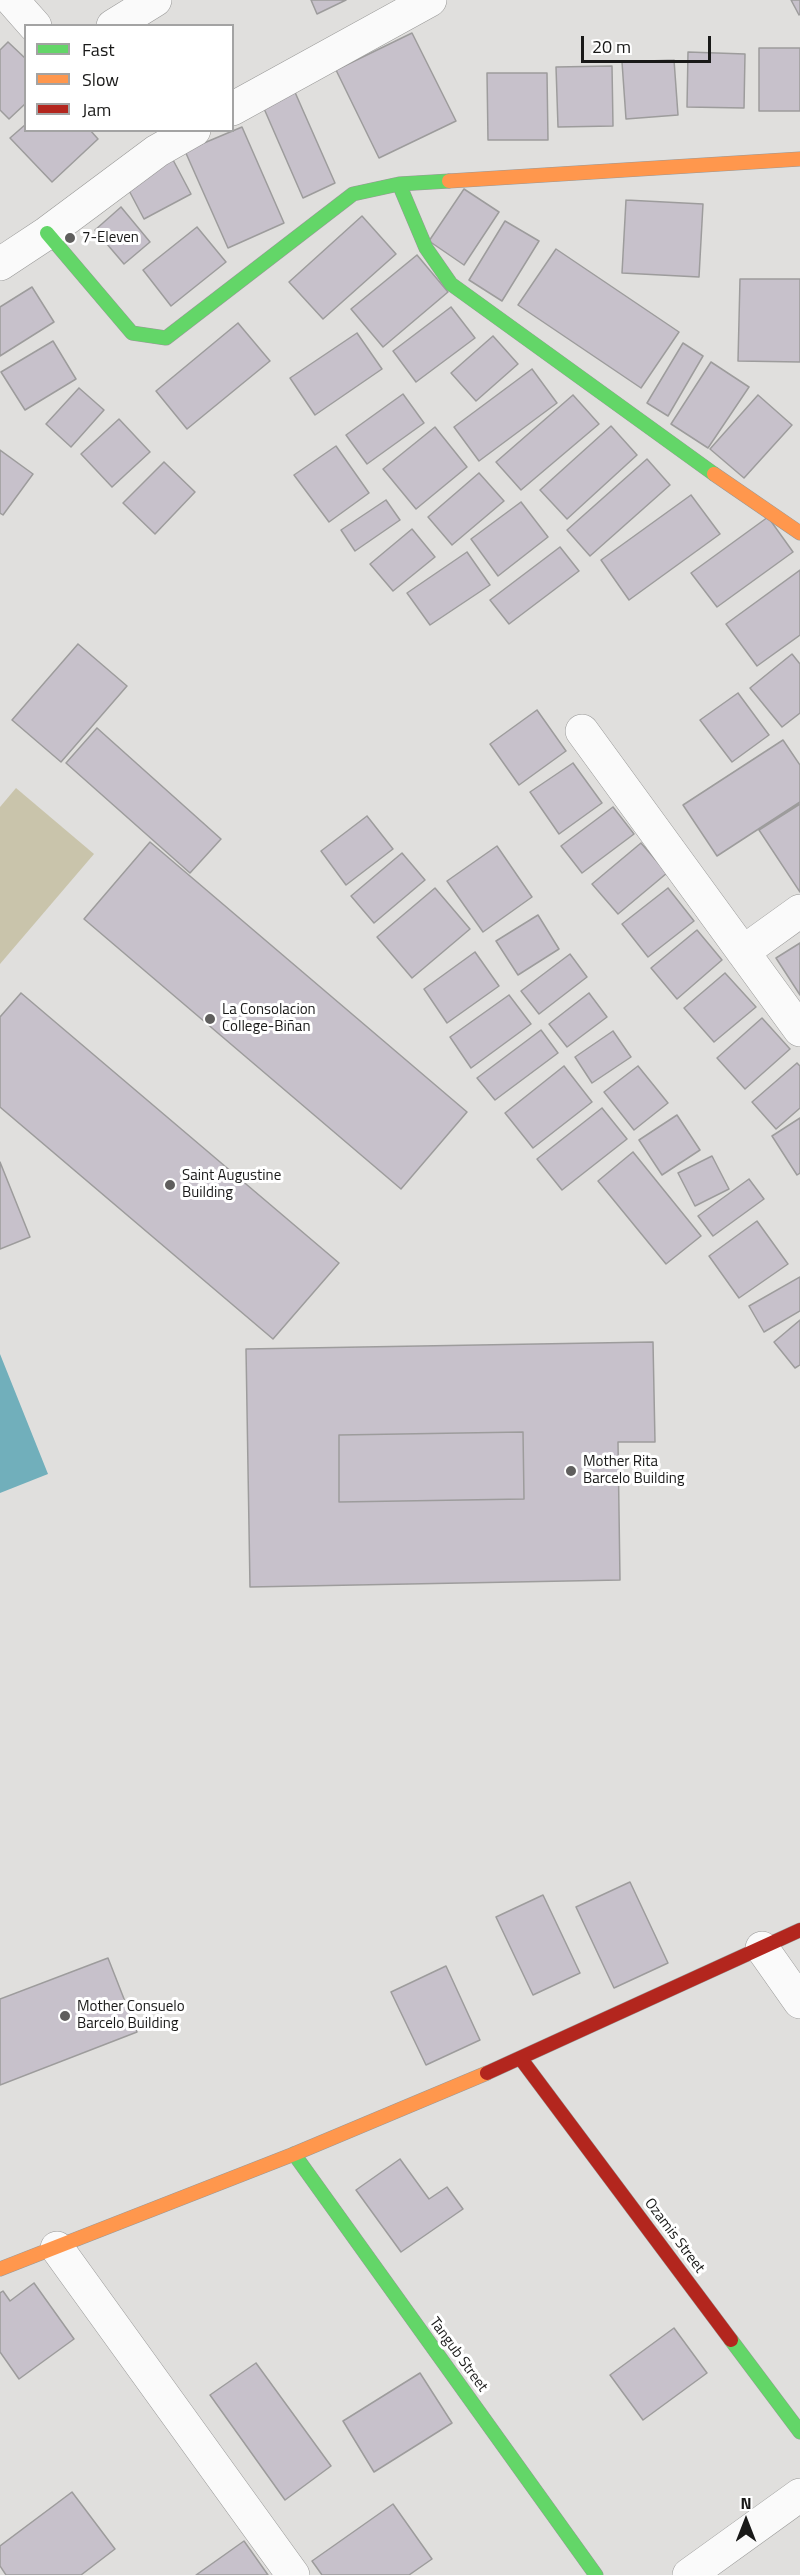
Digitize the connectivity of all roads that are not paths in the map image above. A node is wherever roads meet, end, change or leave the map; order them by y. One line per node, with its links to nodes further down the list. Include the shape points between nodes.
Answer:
1 (12, 0): 4 (street)
2 (155, 0): 5 (street)
3 (430, 0): 6 (street)
4 (33, 24)
5 (116, 24)
6 (234, 108)
7 (185, 132): 8 (street)
8 (146, 141): 11 (street)
9 (800, 159): 10 (street)
10 (399, 184): 11 (street, via 353,194 166,338 132,333); 13 (street, via 426,248 451,284)
11 (47, 233): 12 (street)
12 (0, 264)
13 (800, 533)
14 (582, 731): 16 (street)
15 (800, 910): 16 (street)
16 (743, 952): 17 (street)
17 (800, 1030)
18 (800, 1930): 19 (street)
19 (762, 1948): 20 (street); 21 (street)
20 (800, 2002)
21 (521, 2059): 22 (street); 25 (street, Ozamis Street)
22 (294, 2154): 23 (street); 28 (street, Tangub Street)
23 (57, 2248): 24 (street); 27 (street)
24 (0, 2269)
25 (800, 2432)
26 (800, 2495): 29 (street)
27 (293, 2575)
28 (596, 2575)
29 (689, 2575)

